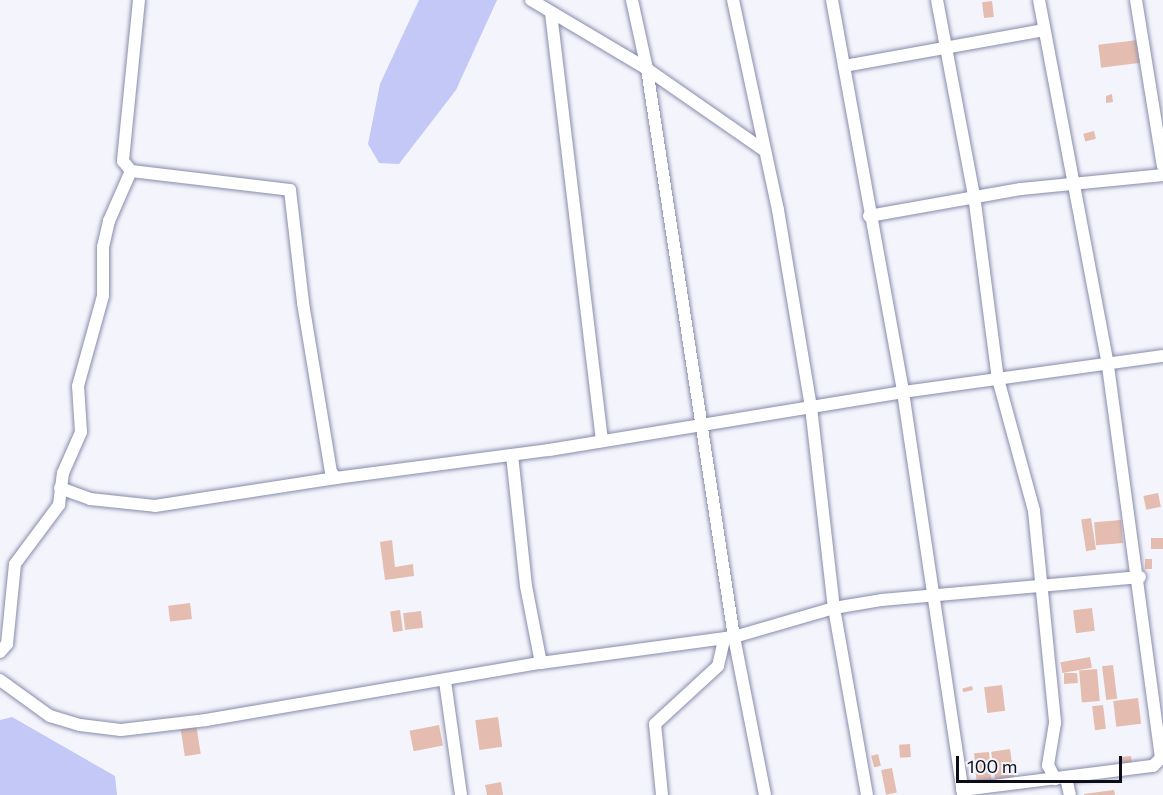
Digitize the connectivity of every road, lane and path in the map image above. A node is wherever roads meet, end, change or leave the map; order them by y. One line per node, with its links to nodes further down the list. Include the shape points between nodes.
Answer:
1 (139, 0): 16 (street, via 123,161)
2 (531, 0): 9 (street)
3 (632, 0): 13 (street)
4 (733, 0): 14 (street)
5 (832, 0): 12 (street)
6 (937, 0): 11 (street)
7 (1039, 0): 10 (street)
8 (1136, 0): 15 (street)
9 (551, 13): 13 (street); 27 (street)
10 (1044, 30): 11 (street); 18 (street)
11 (945, 47): 12 (street); 19 (street)
12 (844, 66): 20 (street)
13 (647, 69): 14 (street); 26 (street)
14 (765, 151): 25 (street)
15 (1163, 166)
16 (131, 171): 29 (street, via 290,190 303,303 331,472); 30 (street, via 109,221 103,247 103,296 78,386 81,432 69,453)
17 (1163, 175): 18 (street)
18 (1073, 184): 19 (street); 22 (street)
19 (974, 195): 20 (street); 23 (street)
20 (869, 216): 24 (street)
21 (1163, 356): 22 (street)
22 (1108, 365): 23 (street); 31 (street)
23 (998, 379): 24 (street); 32 (street, via 1034,511)
24 (903, 392): 25 (street); 33 (street)
25 (811, 407): 26 (street); 34 (street)
26 (701, 424): 27 (street); 35 (street)
27 (602, 441): 28 (street)
28 (512, 454): 29 (street); 37 (street, via 526,586)
29 (336, 478): 30 (street, via 155,506 101,501)
30 (60, 488): 36 (street, via 55,512 15,564 7,644)
31 (1140, 577): 32 (street); 40 (street, via 1161,758 1153,766)
32 (1042, 584): 33 (street); 40 (street, via 1054,723 1048,765)
33 (935, 593): 34 (street); 41 (street)
34 (834, 608): 35 (street); 45 (street)
35 (729, 638): 37 (street); 43 (street, via 718,666 655,724 653,735); 44 (street)
36 (0, 652)
37 (541, 663): 39 (street)
38 (0, 680): 39 (street, via 50,716 80,725 121,730)
39 (444, 681): 42 (street)
40 (1061, 779): 41 (street); 46 (street)
41 (963, 792)
42 (461, 795)
43 (662, 795)
44 (765, 795)
45 (867, 795)
46 (1070, 795)

